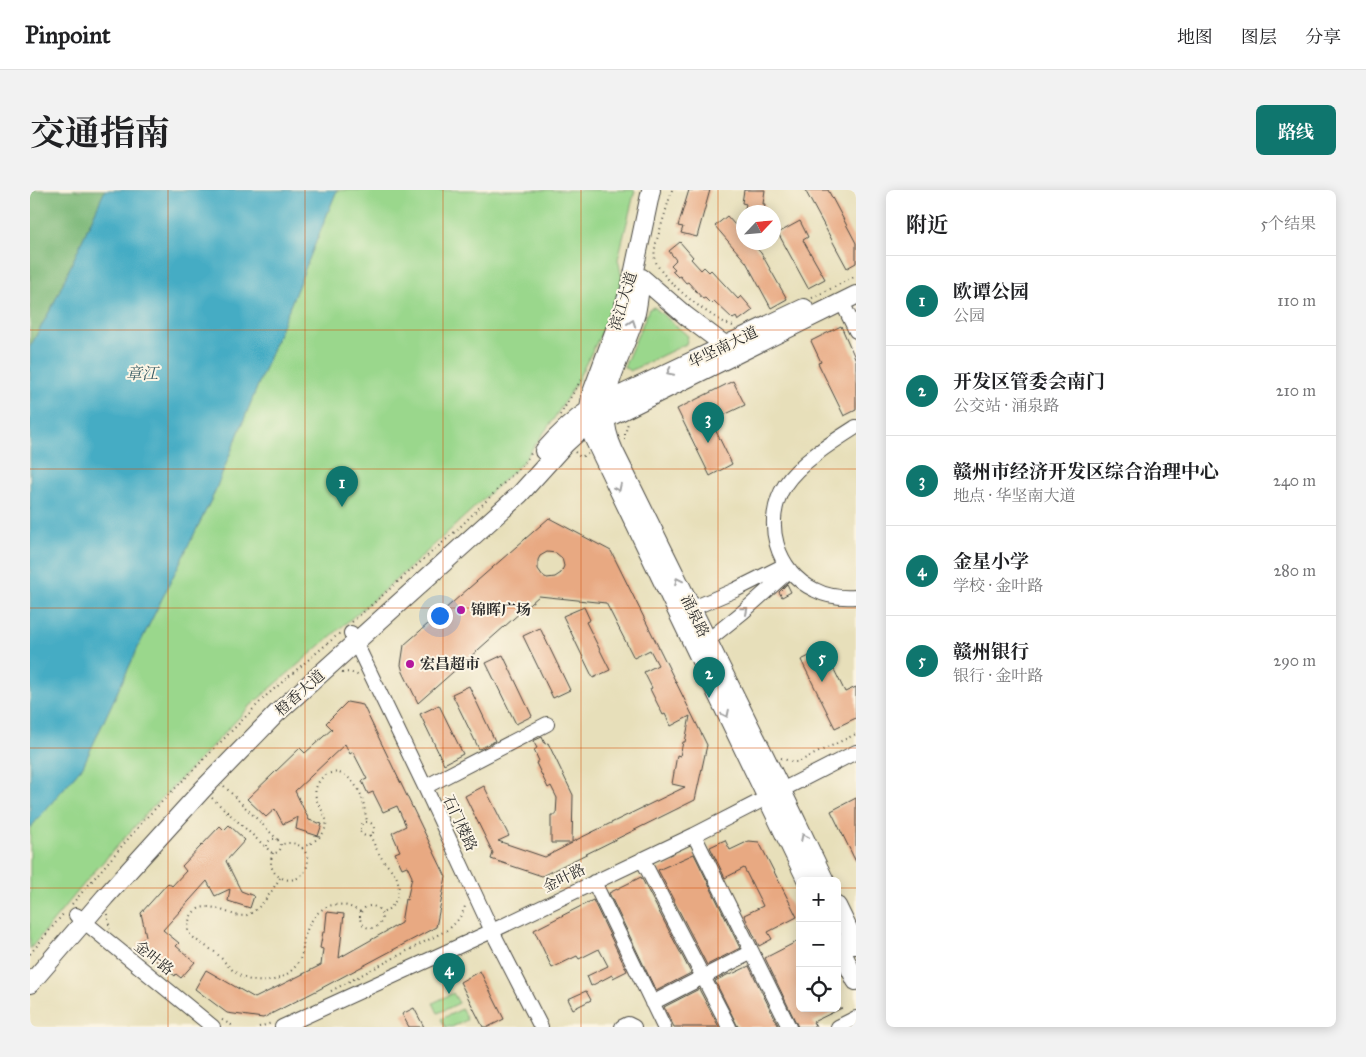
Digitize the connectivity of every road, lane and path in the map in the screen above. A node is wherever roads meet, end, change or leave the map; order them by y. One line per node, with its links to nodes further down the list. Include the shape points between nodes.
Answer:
1 (651, 190): 11 (main road, 滨江大道, via 630,289)
2 (660, 190): 5 (main road, 滨江大道)
3 (672, 190): 9 (path, via 654,251 656,264 696,304 715,318)
4 (856, 276): 7 (path)
5 (642, 278): 12 (main road); 14 (main road, 滨江大道, one-way to 5, via 636,313)
6 (856, 283): 12 (main road, 华坚南大道)
7 (812, 298)
8 (849, 299): 10 (street); 14 (main road, 华坚南大道)
9 (736, 326)
10 (856, 331)
11 (610, 342): 14 (main road, 滨江大道, via 591,395); 17 (main road)
12 (726, 346): 14 (main road, 华坚南大道, one-way to 14)
13 (584, 375): 17 (path)
14 (598, 414): 17 (main road, 橙香大道, via 577,433); 20 (main road, 涌泉路, via 593,437); 23 (main road, 涌泉路, one-way to 14)
15 (632, 418): 18 (path, via 624,434)
16 (856, 427): 21 (street, via 804,463 780,494 774,511 774,529 777,548)
17 (560, 433): 20 (main road, via 571,445 587,446); 24 (main road, 橙香大道, via 520,494)
18 (626, 442)
19 (533, 450): 24 (path, via 517,471)
20 (604, 461): 34 (main road, 涌泉路, one-way to 34)
21 (788, 567): 22 (street, via 799,580 815,590 831,596); 23 (street); 25 (street, one-way to 21, via 743,612)
22 (856, 597)
23 (691, 609): 25 (main road, 涌泉路)
24 (351, 632): 32 (main road, 橙香大道); 33 (street, 石门楼路); 49 (main road, 橙香大道, via 195,782); 49 (path, via 261,702 147,817)
25 (707, 641): 34 (main road, 涌泉路)
26 (339, 674): 27 (path, via 354,673)
27 (361, 677)
28 (546, 724): 33 (street)
29 (856, 734): 31 (path, via 798,762)
30 (856, 752): 34 (street, 金叶路)
31 (780, 757)
32 (212, 786): 38 (path); 41 (path); 49 (main road, 橙香大道)
33 (425, 787): 53 (street, 石门楼路)
34 (774, 793): 37 (street, 金叶路); 43 (main road, 涌泉路); 44 (main road, 涌泉路, one-way to 34)
35 (367, 821): 36 (path, via 374,826); 36 (path, via 361,824 360,830 363,835); 40 (path, via 356,786 347,776 330,773 323,776 315,791 326,825 320,837)
36 (370, 835): 51 (path, via 398,882 397,900)
37 (694, 835): 42 (street, 金叶路); 57 (street)
38 (278, 840): 39 (path); 41 (path, via 267,842 267,849)
39 (280, 845): 40 (path, via 290,842); 41 (path, via 278,851)
40 (302, 848): 45 (path, via 308,862 305,871 294,879)
41 (271, 852): 45 (path, via 271,866)
42 (642, 859): 46 (street, 金叶路); 60 (street)
43 (806, 877)
44 (823, 877)
45 (280, 878): 48 (path, via 260,905 246,916 202,907 191,916 188,932 222,957 236,973 261,982 274,980 294,969 303,952 310,924 321,909 343,904)
46 (594, 882): 53 (street, 金叶路); 64 (street)
47 (466, 902): 63 (path, via 462,916 449,929)
48 (361, 912): 51 (path, via 370,905 378,907); 51 (path, via 361,921 371,928 380,923)
49 (74, 913): 58 (path); 59 (main road, 橙香大道); 62 (main road, 橙香大道); 67 (street, 金叶路)
50 (107, 913): 54 (path)
51 (382, 913)
52 (841, 914): 55 (main road)
53 (492, 931): 66 (street, 金叶路); 69 (street, 石门楼路)
54 (113, 933)
55 (856, 945)
56 (841, 950): 61 (main road)
57 (752, 952): 60 (street); 74 (street)
58 (30, 954)
59 (30, 969)
60 (703, 977): 64 (street); 73 (street)
61 (856, 981)
62 (30, 984)
63 (329, 992)
64 (652, 1002): 72 (street)
65 (856, 1018): 75 (street)
66 (280, 1023): 68 (path)
67 (213, 1027)
68 (259, 1027)
69 (541, 1027)
70 (622, 1027): 71 (street, via 628,1024)
71 (634, 1027)
72 (664, 1027)
73 (728, 1027)
74 (789, 1027)
75 (838, 1027)

